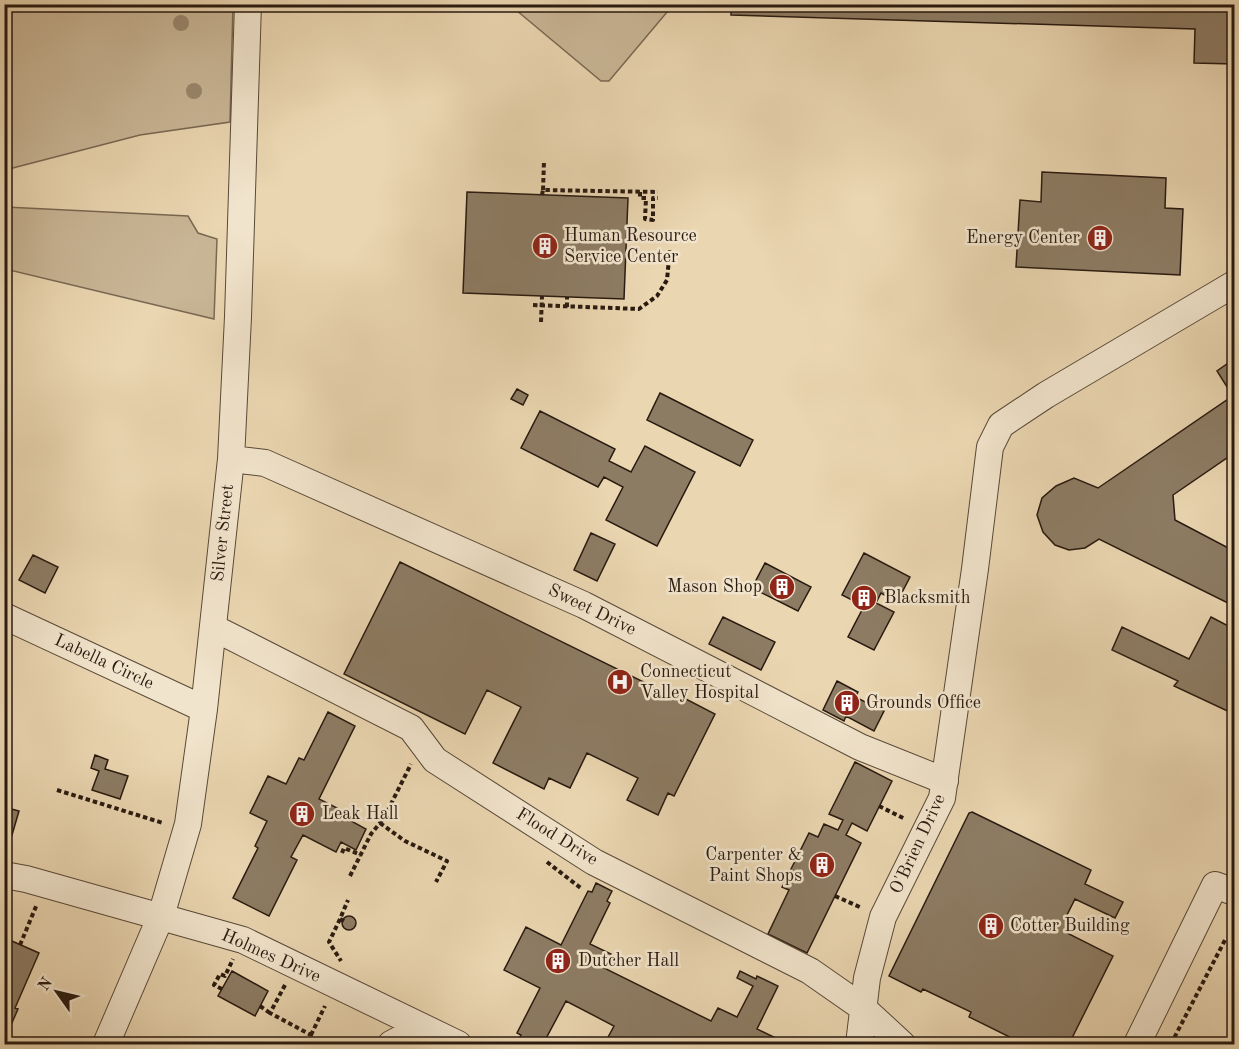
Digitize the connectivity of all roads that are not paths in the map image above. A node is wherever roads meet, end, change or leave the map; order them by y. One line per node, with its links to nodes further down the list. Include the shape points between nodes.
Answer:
1 (248, 4): 3 (street, Silver Street)
2 (1234, 284): 7 (street, O'Brien Drive, via 1001,425 990,447)
3 (231, 459): 5 (street, Silver Street); 7 (street, Sweet Drive, via 265,464 584,605 860,747)
4 (4, 616): 6 (street, Labella Circle)
5 (214, 628): 6 (street, Silver Street); 11 (street, Flood Drive, via 411,728 435,760 594,862 810,971)
6 (204, 709): 10 (street, Silver Street, via 188,824)
7 (945, 781): 11 (street, O'Brien Drive, via 942,798 883,917 871,955)
8 (4, 875): 10 (street, Holmes Drive)
9 (1225, 889): 18 (street)
10 (161, 916): 12 (street, Holmes Drive, via 243,940); 13 (street, Silver Street)
11 (863, 1008): 16 (street, O'Brien Drive); 17 (street, Flood Drive)
12 (422, 1027): 14 (street); 15 (street, Holmes Drive)
13 (106, 1044)
14 (391, 1044)
15 (458, 1044)
16 (859, 1044)
17 (902, 1044)
18 (1137, 1044)

